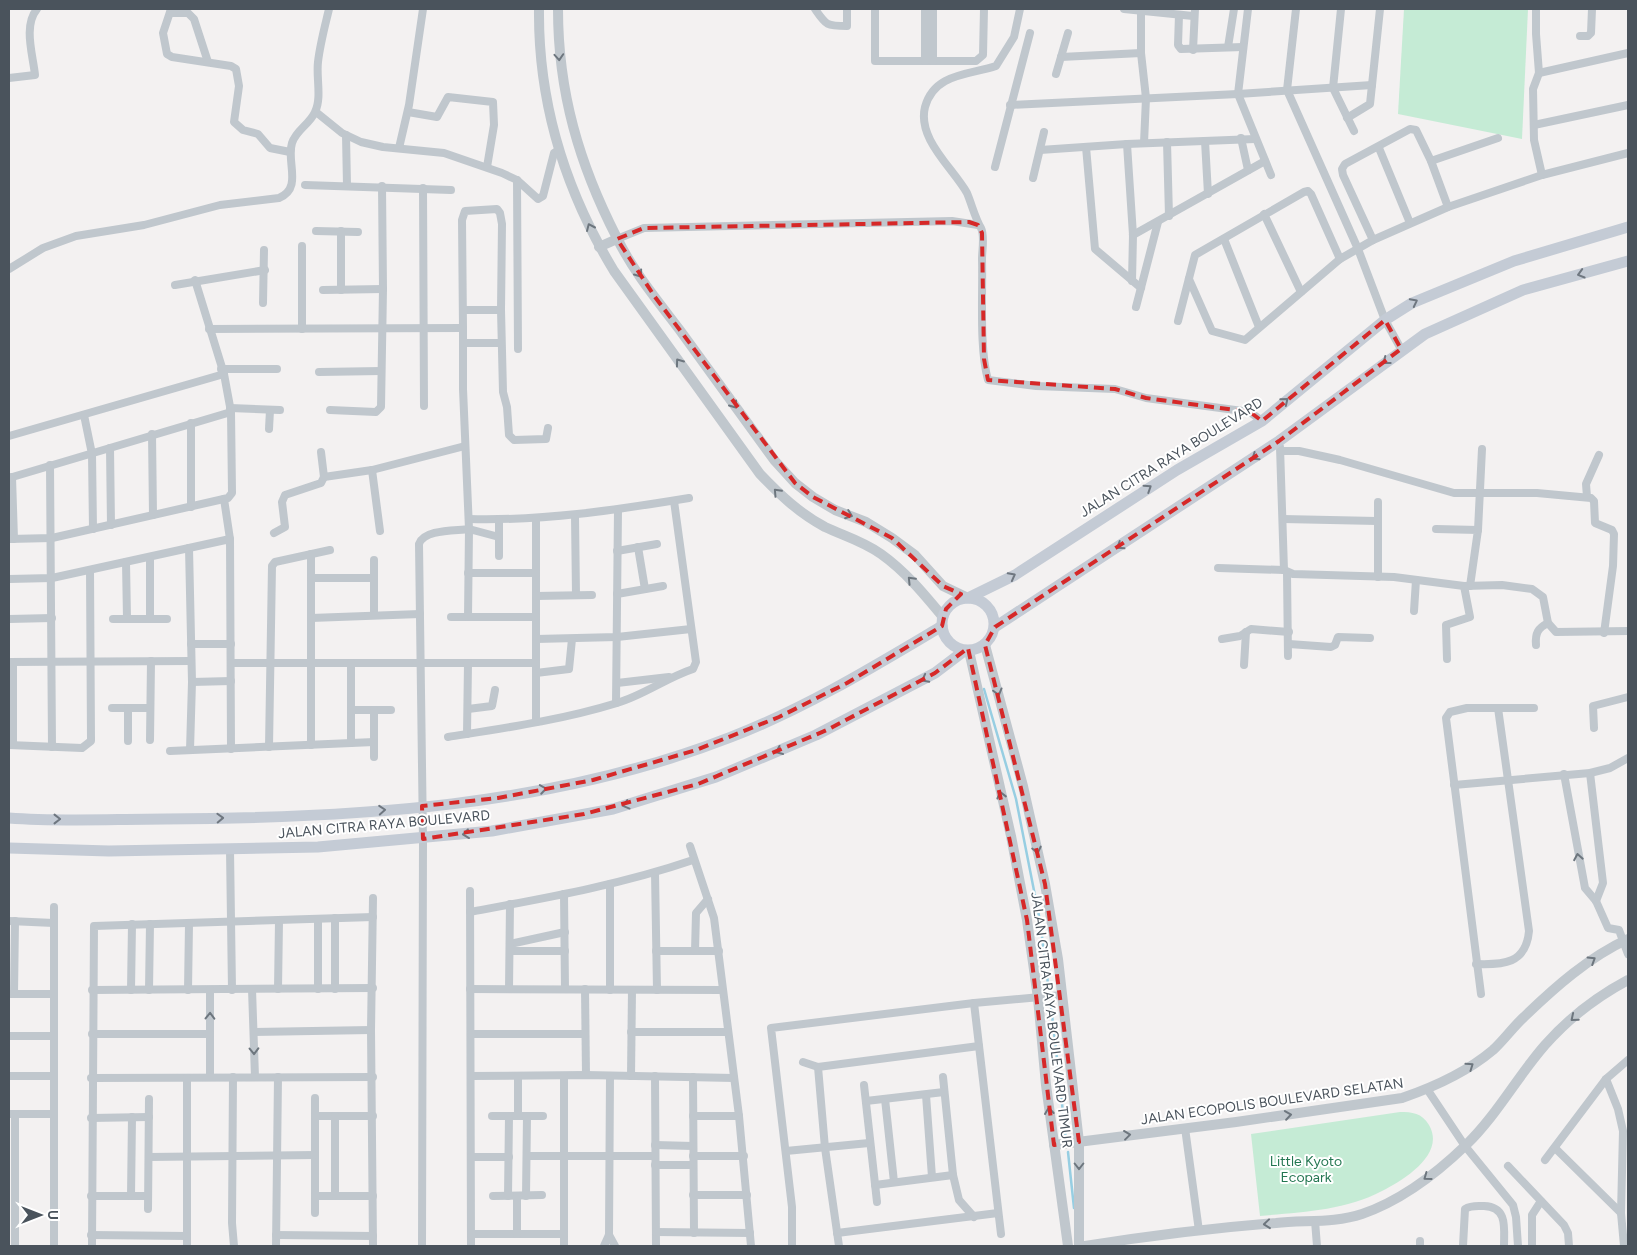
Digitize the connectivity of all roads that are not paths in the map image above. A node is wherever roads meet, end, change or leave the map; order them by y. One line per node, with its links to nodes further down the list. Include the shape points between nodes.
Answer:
1 (37, 9): 38 (street, via 31,16 30,27 35,75)
2 (329, 9): 46 (street, via 318,63)
3 (423, 9): 47 (street)
4 (539, 9): 63 (street, via 541,70)
5 (558, 9): 93 (street, one-way to 93, via 560,68 573,130)
6 (815, 9): 7 (street, via 825,24 847,26)
7 (847, 9)
8 (875, 9): 34 (street, via 876,61)
9 (925, 9): 34 (street)
10 (933, 9): 34 (street)
11 (984, 9): 34 (street, via 984,55 980,59 976,62)
12 (1020, 9): 87 (street, via 1014,37 996,66 950,77 929,95 925,108 927,131 966,192)
13 (1124, 9): 22 (street)
14 (1234, 9): 28 (street)
15 (1248, 9): 29 (street)
16 (1296, 9): 41 (street)
17 (1340, 9): 40 (street)
18 (1380, 9): 39 (street)
19 (1536, 9): 36 (street)
20 (1592, 9): 27 (street, via 1591,34)
21 (170, 11): 35 (street, via 188,13 194,19); 35 (street, via 163,33 167,54)
22 (1141, 11): 24 (street); 31 (street)
23 (1194, 12): 24 (street); 30 (street)
24 (1179, 15): 30 (street, via 1178,47)
25 (1030, 33): 44 (street)
26 (1068, 33): 33 (street)
27 (1580, 36)
28 (1228, 47): 29 (street); 30 (street)
29 (1243, 47): 42 (street)
30 (1193, 50)
31 (1141, 53): 33 (street); 43 (street)
32 (1628, 53): 36 (street)
33 (1061, 58): 37 (street)
34 (929, 61)
35 (208, 62): 65 (street, via 236,69 239,86 234,122 239,128 258,134 270,148)
36 (1539, 73): 49 (street, via 1533,85)
37 (1056, 74)
38 (9, 78)
39 (1372, 84): 40 (street); 48 (street, via 1370,104)
40 (1333, 88): 41 (street); 48 (street)
41 (1287, 90): 42 (street); 98 (street)
42 (1238, 94): 43 (street); 55 (street)
43 (1146, 98): 44 (street); 58 (street)
44 (1010, 105): 70 (street)
45 (1628, 105): 49 (street)
46 (316, 112): 52 (street); 65 (street, via 294,138)
47 (408, 112): 61 (street); 69 (street, via 437,117 448,97 493,102 494,125)
48 (1347, 118): 50 (street)
49 (1534, 125): 73 (street, via 1535,150)
50 (1354, 131)
51 (1044, 132): 64 (street)
52 (346, 135): 61 (street, via 361,142); 77 (street)
53 (1241, 138): 55 (street); 56 (street); 71 (street)
54 (1498, 138): 68 (street)
55 (1255, 139): 67 (street)
56 (1205, 141): 57 (street); 81 (street)
57 (1167, 142): 58 (street); 84 (street)
58 (1144, 143): 59 (street)
59 (1127, 144): 60 (street); 92 (street)
60 (1086, 147): 64 (street); 106 (street, via 1095,249)
61 (399, 148): 69 (street, via 449,154)
62 (1379, 148): 68 (street, via 1413,128); 86 (street); 95 (street, via 1342,168)
63 (559, 150): 75 (street, via 554,153 543,196 538,199); 97 (street, one-way to 63)
64 (1040, 150): 74 (street)
65 (290, 152): 102 (street, via 291,189 283,196 220,205 144,225 86,234 43,248)
66 (1628, 153): 73 (street)
67 (1265, 161): 71 (street); 72 (street)
68 (1431, 161): 82 (street)
69 (487, 167): 75 (street)
70 (995, 167)
71 (1248, 170): 81 (street)
72 (1271, 175)
73 (1542, 175): 82 (street)
74 (1033, 178)
75 (517, 180): 127 (street)
76 (306, 185): 77 (street)
77 (347, 186): 78 (street)
78 (382, 186): 79 (street); 109 (street)
79 (422, 188): 80 (street); 120 (street)
80 (451, 190)
81 (1208, 194): 84 (street)
82 (1448, 208): 86 (street)
83 (1264, 214): 94 (street); 100 (street, via 1304,192 1310,192); 112 (street)
84 (1169, 216): 85 (street)
85 (1158, 222): 92 (street); 108 (street)
86 (1410, 223): 95 (street)
87 (978, 225): 93 (street, via 952,221 644,228); 139 (street, via 982,232 984,359 988,380 1123,391 1146,398 1250,412)
88 (1628, 227): 117 (main road, JALAN CITRA RAYA BOULEVARD, one-way to 88, via 1412,303 1472,277)
89 (316, 231): 90 (street)
90 (341, 231): 91 (street); 111 (street)
91 (358, 232)
92 (1133, 235): 106 (street)
93 (617, 238): 97 (street); 210 (street, one-way to 210, via 678,328 775,461 795,483 820,502 866,522 892,538 915,556 943,586)
94 (1224, 239): 104 (street, via 1195,255); 119 (street)
95 (1374, 240): 98 (street)
96 (302, 246): 122 (street)
97 (599, 247): 224 (street, one-way to 97, via 908,576 881,554 857,539 802,514 760,474 639,308)
98 (1358, 249): 100 (street); 117 (street)
99 (264, 250): 103 (street)
100 (1340, 259): 112 (street)
101 (1628, 261): 128 (main road, one-way to 128, via 1523,290 1452,320)
102 (9, 269)
103 (264, 270): 105 (street); 113 (street)
104 (1189, 279): 118 (street); 119 (street, via 1214,332 1246,340)
105 (195, 280): 107 (street); 124 (street)
106 (1132, 281): 108 (street)
107 (175, 285)
108 (1141, 288): 114 (street)
109 (383, 289): 111 (street); 123 (street)
110 (323, 290): 111 (street)
111 (341, 290)
112 (1301, 292): 119 (street)
113 (263, 303)
114 (1136, 306)
115 (463, 310): 116 (street); 116 (street, via 462,214 469,210 497,209 502,224); 121 (street)
116 (501, 310): 126 (street)
117 (1385, 320): 128 (street); 139 (main road, JALAN CITRA RAYA BOULEVARD, one-way to 117)
118 (1178, 321)
119 (1259, 327)
120 (424, 328): 121 (street); 123 (street); 133 (street)
121 (463, 328): 125 (street)
122 (302, 329): 123 (street); 124 (street)
123 (382, 329): 130 (street)
124 (209, 330): 131 (street)
125 (464, 343): 126 (street); 145 (street)
126 (501, 343): 141 (street, via 503,392 510,438 546,439)
127 (518, 350)
128 (1401, 350): 146 (main road, one-way to 146)
129 (277, 369): 131 (street)
130 (381, 371): 132 (street); 137 (street, via 380,410)
131 (222, 372): 134 (street); 138 (street)
132 (319, 372)
133 (424, 406)
134 (231, 410): 135 (street); 140 (street); 159 (street, via 233,491)
135 (270, 410): 136 (street); 142 (street)
136 (280, 410)
137 (330, 410)
138 (84, 415): 144 (street); 150 (street)
139 (1262, 421): 210 (main road, JALAN CITRA RAYA BOULEVARD, one-way to 139, via 1015,575 1177,470)
140 (191, 423): 143 (street); 162 (street)
141 (548, 428)
142 (269, 429)
143 (152, 434): 147 (street); 164 (street)
144 (9, 436)
145 (465, 446): 153 (street); 166 (street)
146 (1280, 446): 156 (street, via 1454,493); 168 (street); 226 (main road, one-way to 226)
147 (110, 448): 150 (street); 171 (street)
148 (1482, 449): 156 (street)
149 (321, 452): 155 (street)
150 (92, 454): 152 (street); 172 (street)
151 (1599, 455): 157 (street, via 1586,484)
152 (50, 465): 154 (street); 179 (street)
153 (372, 470): 155 (street); 176 (street)
154 (10, 477): 180 (street)
155 (324, 477): 177 (street, via 321,483 284,495 285,526)
156 (1482, 493): 157 (street); 175 (street)
157 (1587, 497): 231 (street, via 1594,500 1595,523 1614,534)
158 (689, 498): 160 (street)
159 (224, 499): 162 (street); 181 (street)
160 (674, 501): 163 (street); 227 (street)
161 (1378, 502): 170 (street)
162 (191, 506): 164 (street)
163 (618, 510): 165 (street); 186 (street)
164 (153, 515): 171 (street)
165 (575, 516): 167 (street); 207 (street)
166 (469, 519): 169 (street); 173 (street)
167 (536, 519): 169 (street); 196 (street)
168 (1283, 519): 170 (street); 194 (street)
169 (499, 520): 178 (street)
170 (1377, 521): 197 (street)
171 (110, 524): 172 (street)
172 (93, 528): 179 (street)
173 (469, 529): 178 (street); 195 (street); 212 (street, via 428,535 420,540)
174 (1436, 529): 175 (street)
175 (1478, 530): 204 (street)
176 (380, 531)
177 (274, 533)
178 (499, 537): 188 (street)
179 (52, 538): 180 (street); 198 (street)
180 (11, 539)
181 (230, 540): 184 (street); 238 (street)
182 (657, 544): 183 (street)
183 (638, 547): 186 (street); 205 (street)
184 (189, 548): 189 (street); 237 (street)
185 (330, 550): 187 (street)
186 (617, 551): 206 (street)
187 (311, 554): 199 (street); 251 (street, via 273,564)
188 (499, 556)
189 (150, 557): 191 (street); 222 (street)
190 (374, 560): 200 (street)
191 (126, 562): 193 (street); 221 (street)
192 (1218, 568): 194 (street)
193 (90, 570): 198 (street); 249 (street)
194 (1285, 572): 197 (street); 230 (street)
195 (468, 573): 196 (street); 214 (street)
196 (536, 573): 209 (street)
197 (1378, 577): 202 (street)
198 (52, 578): 201 (street); 216 (street)
199 (311, 578): 200 (street); 217 (street)
200 (374, 578): 213 (street)
201 (9, 580)
202 (1416, 580): 204 (street); 211 (street)
203 (663, 586): 205 (street)
204 (1467, 586): 225 (street, via 1502,585 1539,592); 244 (street, via 1470,618 1446,626)
205 (645, 589): 206 (street)
206 (617, 594): 232 (street)
207 (576, 595): 208 (street); 209 (street)
208 (592, 595)
209 (536, 596): 215 (street)
210 (968, 598): 224 (main road, via 952,603); 226 (main road, via 985,604 991,610)
211 (1414, 611)
212 (420, 614): 213 (street); 256 (street)
213 (374, 615): 217 (street)
214 (468, 617): 215 (street); 218 (street)
215 (536, 617): 234 (street)
216 (52, 618): 219 (street); 248 (street)
217 (311, 618): 252 (street)
218 (451, 618)
219 (9, 619)
220 (113, 619): 221 (street)
221 (127, 619): 222 (street)
222 (150, 619): 223 (street)
223 (167, 619)
224 (942, 621): 242 (main road, via 946,639 951,645); 297 (main road, JALAN CITRA RAYA BOULEVARD, one-way to 224, via 498,798 576,784 705,747 779,717 838,687)
225 (1548, 623): 231 (street, via 1556,632); 240 (street, via 1536,632)
226 (995, 627): 241 (main road)
227 (691, 629): 232 (street); 259 (street, via 695,665 693,669)
228 (1628, 631): 231 (street)
229 (1246, 632): 230 (street, via 1251,629); 236 (street, via 1236,638); 257 (street)
230 (1289, 632): 239 (street)
231 (1604, 633)
232 (617, 637): 235 (street); 262 (street)
233 (1370, 638): 239 (street, via 1338,637 1333,646 1327,647)
234 (536, 639): 235 (street); 255 (street)
235 (572, 639): 258 (street, via 569,669)
236 (1222, 639)
237 (191, 644): 238 (street); 246 (street)
238 (231, 644): 250 (street)
239 (1289, 644): 243 (street)
240 (1536, 644)
241 (985, 645): 242 (main road); 355 (street, JALAN CITRA RAYA BOULEVARD TIMUR, one-way to 355, via 1023,786 1045,884)
242 (966, 651): 299 (main road, JALAN CITRA RAYA BOULEVARD, one-way to 299, via 936,673 827,730 692,786 584,814 492,831); 356 (street, JALAN CITRA RAYA BOULEVARD TIMUR, one-way to 242, via 1011,836)
243 (1288, 656)
244 (1447, 659)
245 (151, 661): 246 (street); 249 (street); 268 (street)
246 (191, 661): 261 (street)
247 (11, 662): 248 (street); 271 (street)
248 (52, 662): 249 (street); 286 (street)
249 (89, 662): 286 (street, via 91,741 82,748)
250 (231, 663): 251 (street); 260 (street)
251 (270, 663): 252 (street); 287 (street)
252 (311, 663): 253 (street); 285 (street)
253 (351, 663): 256 (street); 273 (street)
254 (468, 663): 255 (street); 256 (street); 272 (street)
255 (536, 663): 258 (street)
256 (420, 664): 297 (street)
257 (1244, 665)
258 (536, 673): 276 (street)
259 (672, 676): 262 (street); 265 (street, via 640,695)
260 (230, 681): 261 (street); 288 (street)
261 (192, 682): 289 (street)
262 (617, 684): 265 (street)
263 (495, 690): 272 (street, via 492,706)
264 (1628, 696): 277 (street, via 1593,706)
265 (616, 703): 276 (street)
266 (112, 708): 267 (street)
267 (128, 708): 268 (street); 281 (street)
268 (150, 708): 280 (street)
269 (1498, 708): 270 (street); 295 (street); 296 (street, via 1467,708 1447,714)
270 (1534, 708)
271 (11, 709): 284 (street)
272 (468, 709): 278 (street)
273 (351, 710): 274 (street); 283 (street)
274 (374, 710): 275 (street); 282 (street)
275 (391, 710)
276 (536, 722): 278 (street)
277 (1594, 728)
278 (467, 734): 279 (street)
279 (448, 737)
280 (150, 740)
281 (128, 741)
282 (374, 742): 283 (street); 291 (street)
283 (351, 743): 285 (street)
284 (11, 745): 286 (street)
285 (311, 745): 287 (street)
286 (52, 747)
287 (269, 747): 288 (street)
288 (230, 749): 289 (street)
289 (190, 750): 290 (street)
290 (170, 751)
291 (374, 757)
292 (1628, 758): 294 (street)
293 (1564, 774): 294 (street); 295 (street); 310 (street, one-way to 293, via 1582,880)
294 (1590, 774): 310 (street, via 1603,883)
295 (1509, 779): 296 (street); 331 (street, via 1528,938 1517,957 1508,964)
296 (1454, 784): 331 (street)
297 (422, 806): 298 (main road, JALAN CITRA RAYA BOULEVARD, one-way to 297, via 210,819); 299 (street)
298 (9, 818)
299 (423, 839): 302 (main road, JALAN CITRA RAYA BOULEVARD); 479 (street)
300 (690, 846): 303 (street)
301 (9, 848): 302 (main road, JALAN CITRA RAYA BOULEVARD)
302 (230, 850): 320 (street)
303 (693, 860): 304 (street); 309 (street)
304 (655, 872): 305 (street); 328 (street)
305 (610, 884): 307 (street); 348 (street)
306 (470, 891): 313 (street)
307 (564, 894): 311 (street); 324 (street)
308 (372, 898): 314 (street)
309 (708, 899): 329 (street, via 696,913); 330 (street)
310 (1596, 901): 325 (street, via 1608,928 1619,930)
311 (510, 904): 313 (street); 326 (street)
312 (54, 907): 319 (street)
313 (470, 912): 338 (street)
314 (372, 917): 315 (street); 333 (street)
315 (334, 918): 316 (street); 337 (street)
316 (318, 919): 318 (street); 336 (street)
317 (12, 921): 319 (street); 352 (street)
318 (279, 921): 320 (street); 335 (street)
319 (54, 923): 353 (street)
320 (232, 923): 323 (street); 347 (street)
321 (132, 924): 322 (street); 342 (street, via 94,926); 343 (street)
322 (150, 924): 323 (street); 344 (street)
323 (190, 924): 345 (street)
324 (565, 932): 326 (street); 327 (street)
325 (1627, 946): 393 (street, JALAN ECOPOLIS BOULEVARD SELATAN, one-way to 325, via 1462,1071 1492,1050 1557,987 1587,963)
326 (510, 948): 327 (street); 339 (street)
327 (565, 951): 340 (street)
328 (656, 951): 329 (street); 350 (street)
329 (695, 951): 330 (street)
330 (719, 951): 351 (street)
331 (1476, 964): 354 (street)
332 (1628, 980): 420 (street, one-way to 420, via 1560,1030 1485,1126)
333 (373, 988): 337 (street); 358 (street)
334 (252, 989): 335 (street); 347 (street); 359 (street)
335 (278, 989): 336 (street)
336 (318, 989): 337 (street)
337 (335, 989)
338 (470, 989): 339 (street); 364 (street)
339 (509, 989): 340 (street)
340 (566, 989): 341 (street)
341 (585, 989): 348 (street); 365 (street)
342 (92, 990): 343 (street); 362 (street)
343 (131, 990): 344 (street)
344 (149, 990): 345 (street)
345 (188, 990): 346 (street)
346 (210, 990): 347 (street); 363 (street, one-way to 346)
347 (232, 990)
348 (610, 990): 349 (street)
349 (632, 990): 350 (street); 360 (street)
350 (657, 990): 351 (street)
351 (722, 990): 361 (street)
352 (12, 994): 353 (street)
353 (54, 994): 367 (street)
354 (1481, 994)
355 (1060, 995): 356 (street); 415 (street, JALAN CITRA RAYA BOULEVARD TIMUR)
356 (1042, 997): 357 (street); 417 (street, JALAN CITRA RAYA BOULEVARD TIMUR, one-way to 356)
357 (974, 1002): 368 (street); 423 (street, via 771,1028)
358 (371, 1030): 359 (street); 385 (street)
359 (254, 1032): 383 (street, one-way to 383)
360 (631, 1032): 361 (street); 379 (street)
361 (728, 1032): 390 (street)
362 (92, 1034): 363 (street); 388 (street)
363 (210, 1034): 381 (street)
364 (471, 1034): 365 (street); 375 (street)
365 (585, 1034): 372 (street)
366 (9, 1036): 367 (street)
367 (54, 1036): 374 (street)
368 (979, 1046): 371 (street); 461 (street)
369 (1628, 1060): 391 (street)
370 (803, 1062): 371 (street)
371 (818, 1067): 421 (street)
372 (586, 1075): 377 (street); 378 (street)
373 (9, 1076): 374 (street)
374 (54, 1076): 401 (street)
375 (471, 1076): 376 (street); 434 (street)
376 (518, 1076): 377 (street); 406 (street)
377 (564, 1076): 425 (street)
378 (610, 1076): 379 (street); 426 (street)
379 (631, 1076): 380 (street)
380 (655, 1076): 386 (street); 418 (street)
381 (210, 1077): 382 (street); 389 (street)
382 (234, 1077): 383 (street); 436 (street)
383 (255, 1077): 384 (street)
384 (278, 1077): 385 (street); 427 (street)
385 (373, 1077): 404 (street)
386 (693, 1077): 390 (street); 409 (street)
387 (943, 1077): 394 (street)
388 (92, 1078): 389 (street); 412 (street)
389 (187, 1078): 433 (street)
390 (734, 1078): 410 (street)
391 (1606, 1079): 422 (street); 462 (street, via 1623,1131)
392 (864, 1085): 399 (street)
393 (1427, 1089): 414 (street, JALAN ECOPOLIS BOULEVARD SELATAN, one-way to 393, via 1402,1098); 420 (street)
394 (944, 1092): 395 (street); 441 (street)
395 (926, 1094): 398 (street); 442 (street)
396 (315, 1098): 402 (street)
397 (149, 1099): 411 (street)
398 (886, 1099): 399 (street); 443 (street)
399 (866, 1102): 416 (street)
400 (12, 1114): 401 (street); 481 (street)
401 (54, 1114): 482 (street)
402 (315, 1116): 403 (street); 424 (street)
403 (335, 1116): 404 (street); 452 (street)
404 (373, 1116): 453 (street)
405 (492, 1116): 406 (street)
406 (514, 1116): 407 (street); 435 (street)
407 (527, 1116): 408 (street); 428 (street)
408 (543, 1116)
409 (693, 1116): 410 (street); 419 (street)
410 (739, 1116): 431 (street)
411 (149, 1117): 413 (street); 432 (street)
412 (91, 1118): 413 (street); 448 (street)
413 (132, 1118): 449 (street)
414 (1185, 1128): 415 (street, JALAN ECOPOLIS BOULEVARD SELATAN, one-way to 414); 465 (street)
415 (1076, 1142): 417 (street, JALAN ECOPOLIS BOULEVARD SELATAN); 496 (street, JALAN CITRA RAYA BOULEVARD TIMUR, one-way to 496)
416 (869, 1143): 421 (street); 444 (street)
417 (1058, 1144): 495 (street, JALAN CITRA RAYA BOULEVARD TIMUR)
418 (655, 1145): 419 (street); 429 (street)
419 (693, 1146): 430 (street)
420 (1465, 1146): 464 (street, one-way to 464, via 1407,1191 1381,1205 1345,1219); 501 (street, via 1513,1205)
421 (826, 1148): 423 (street); 469 (street)
422 (1555, 1148): 437 (street); 462 (street)
423 (786, 1151): 493 (street)
424 (315, 1155): 427 (street); 451 (street)
425 (564, 1155): 426 (street); 428 (street); 472 (street)
426 (610, 1155): 429 (street); 476 (street)
427 (277, 1156): 436 (street); 475 (street)
428 (527, 1156): 456 (street)
429 (655, 1156): 438 (street)
430 (693, 1156): 431 (street); 439 (street)
431 (744, 1156): 447 (street)
432 (149, 1157): 433 (street); 450 (street)
433 (187, 1157): 436 (street); 477 (street)
434 (471, 1157): 435 (street); 470 (street)
435 (509, 1157): 455 (street)
436 (232, 1158): 480 (street)
437 (1545, 1160)
438 (655, 1165): 439 (street); 466 (street)
439 (693, 1165): 446 (street)
440 (1508, 1166): 457 (street)
441 (953, 1175): 442 (street); 463 (street, via 959,1200)
442 (932, 1177): 443 (street)
443 (894, 1182): 444 (street)
444 (875, 1185): 458 (street)
445 (542, 1195): 456 (street)
446 (693, 1195): 447 (street); 467 (street)
447 (747, 1195): 468 (street)
448 (91, 1196): 449 (street); 474 (street)
449 (131, 1196): 450 (street)
450 (148, 1196): 459 (street)
451 (315, 1196): 452 (street); 460 (street)
452 (335, 1196): 453 (street)
453 (373, 1196): 478 (street)
454 (492, 1196): 455 (street)
455 (513, 1196): 456 (street); 471 (street)
456 (526, 1196)
457 (1541, 1201): 502 (street, via 1532,1215); 503 (street, via 1566,1229)
458 (877, 1202)
459 (148, 1209)
460 (315, 1213)
461 (998, 1213): 463 (street); 473 (street)
462 (1621, 1213): 504 (street)
463 (974, 1216): 469 (street)
464 (1316, 1221): 465 (street, one-way to 465); 498 (street)
465 (1198, 1228): 497 (street)
466 (656, 1232): 467 (street); 491 (street)
467 (694, 1232): 468 (street)
468 (750, 1233): 492 (street)
469 (838, 1233): 494 (street)
470 (471, 1234): 471 (street); 487 (street)
471 (517, 1234): 472 (street)
472 (564, 1234): 488 (street)
473 (1001, 1234)
474 (92, 1235): 477 (street); 483 (street)
475 (276, 1235): 478 (street); 485 (street)
476 (609, 1235): 489 (street); 490 (street)
477 (187, 1236): 484 (street)
478 (373, 1236): 486 (street)
479 (422, 1244)
480 (232, 1245)
481 (15, 1246)
482 (54, 1246)
483 (92, 1246)
484 (187, 1246)
485 (276, 1246)
486 (373, 1246)
487 (471, 1246)
488 (564, 1246)
489 (604, 1246)
490 (615, 1246)
491 (656, 1246)
492 (750, 1246)
493 (792, 1246)
494 (839, 1246)
495 (1068, 1246)
496 (1079, 1246)
497 (1085, 1246)
498 (1318, 1246)
499 (1463, 1246): 500 (street, via 1463,1216 1470,1206 1494,1206 1500,1210 1504,1218)
500 (1504, 1246)
501 (1518, 1246)
502 (1532, 1246)
503 (1569, 1246)
504 (1624, 1246)

